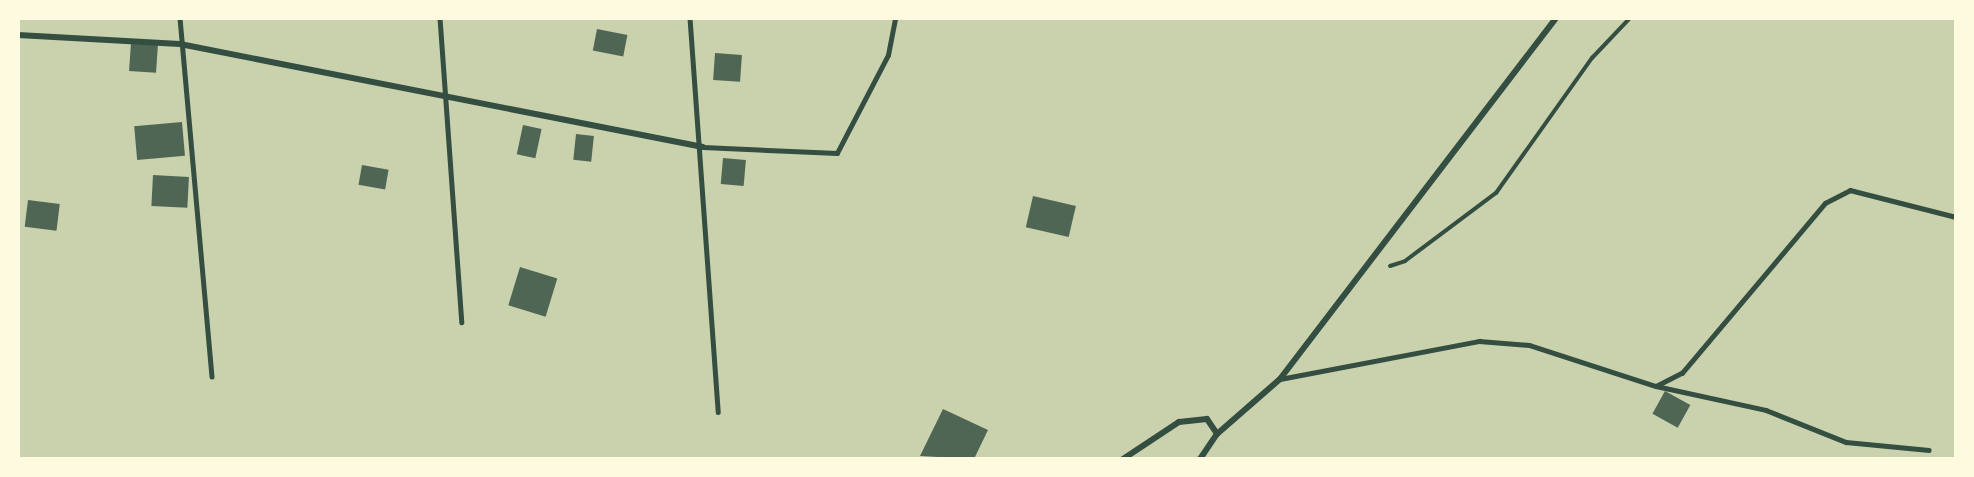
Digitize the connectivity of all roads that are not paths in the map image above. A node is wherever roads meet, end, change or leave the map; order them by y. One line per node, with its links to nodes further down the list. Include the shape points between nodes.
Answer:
1 (180, 18): 7 (lane)
2 (441, 18): 8 (lane)
3 (690, 18): 9 (lane)
4 (895, 18): 9 (lane, via 888,55 837,153)
5 (1556, 18): 13 (street)
6 (18, 35): 7 (street)
7 (180, 44): 8 (street); 12 (lane)
8 (449, 100): 9 (street); 11 (lane)
9 (702, 147): 15 (lane)
10 (1956, 217): 14 (lane, via 1850,190 1826,203 1682,373)
11 (462, 322)
12 (212, 377)
13 (1280, 379): 14 (lane, via 1479,341 1529,345); 16 (street)
14 (1656, 386): 17 (lane, via 1766,410 1846,442)
15 (718, 412)
16 (1217, 434): 18 (street, via 1207,419 1179,422); 19 (street)
17 (1929, 450)
18 (1123, 459)
19 (1200, 459)

